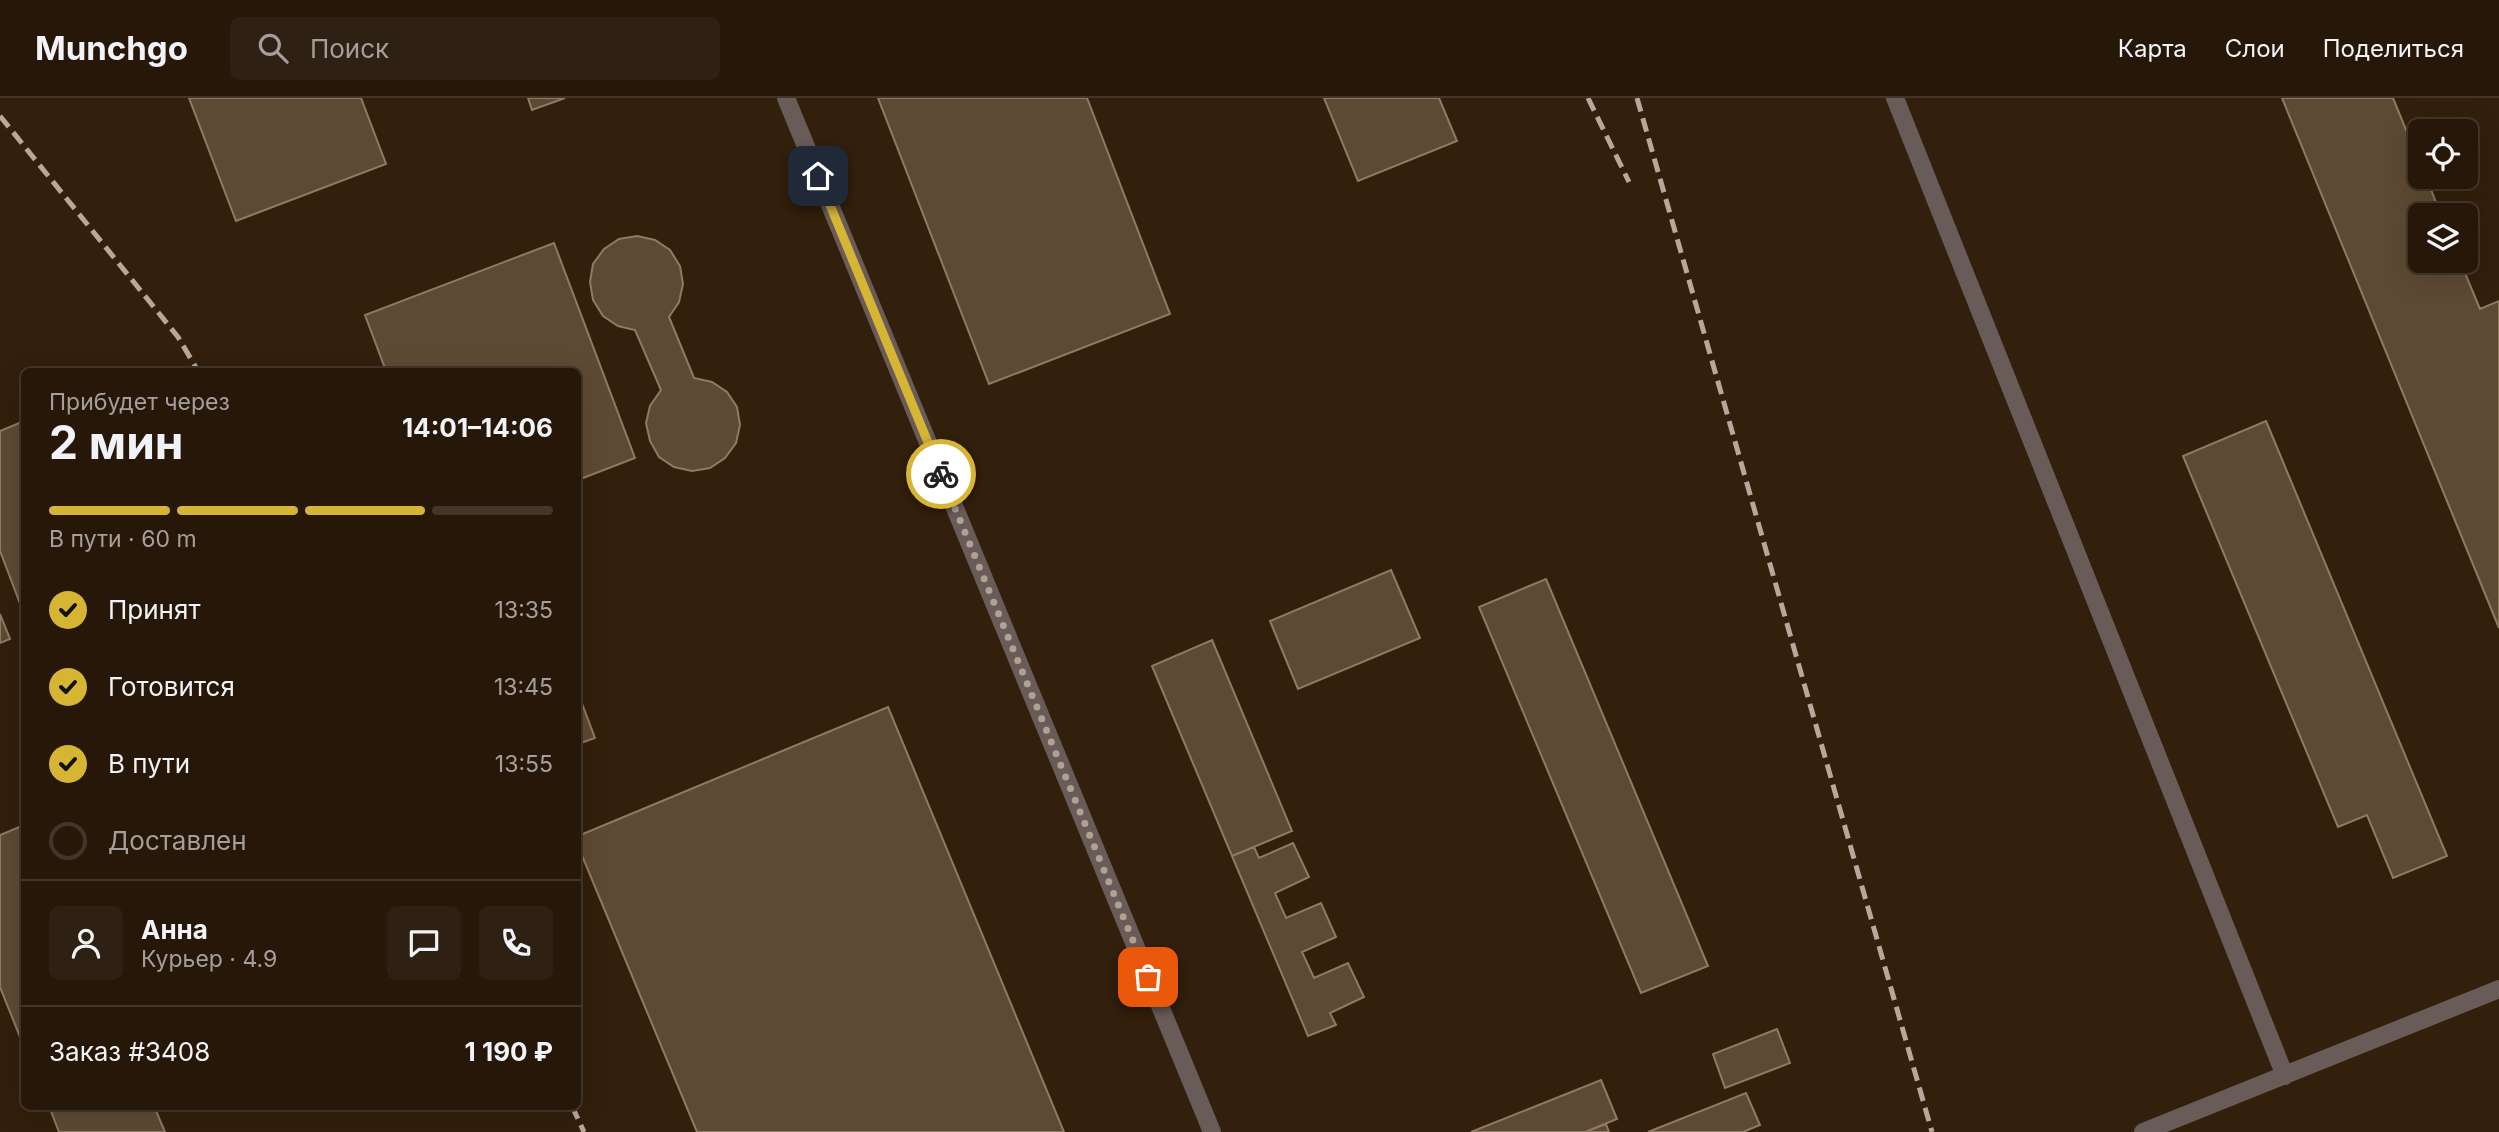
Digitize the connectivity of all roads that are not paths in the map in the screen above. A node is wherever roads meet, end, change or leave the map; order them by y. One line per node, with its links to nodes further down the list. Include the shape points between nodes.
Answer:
1 (786, 98): 5 (lane)
2 (1895, 98): 4 (lane)
3 (2499, 989): 4 (lane)
4 (2285, 1076): 6 (lane)
5 (1212, 1132)
6 (2143, 1132)

